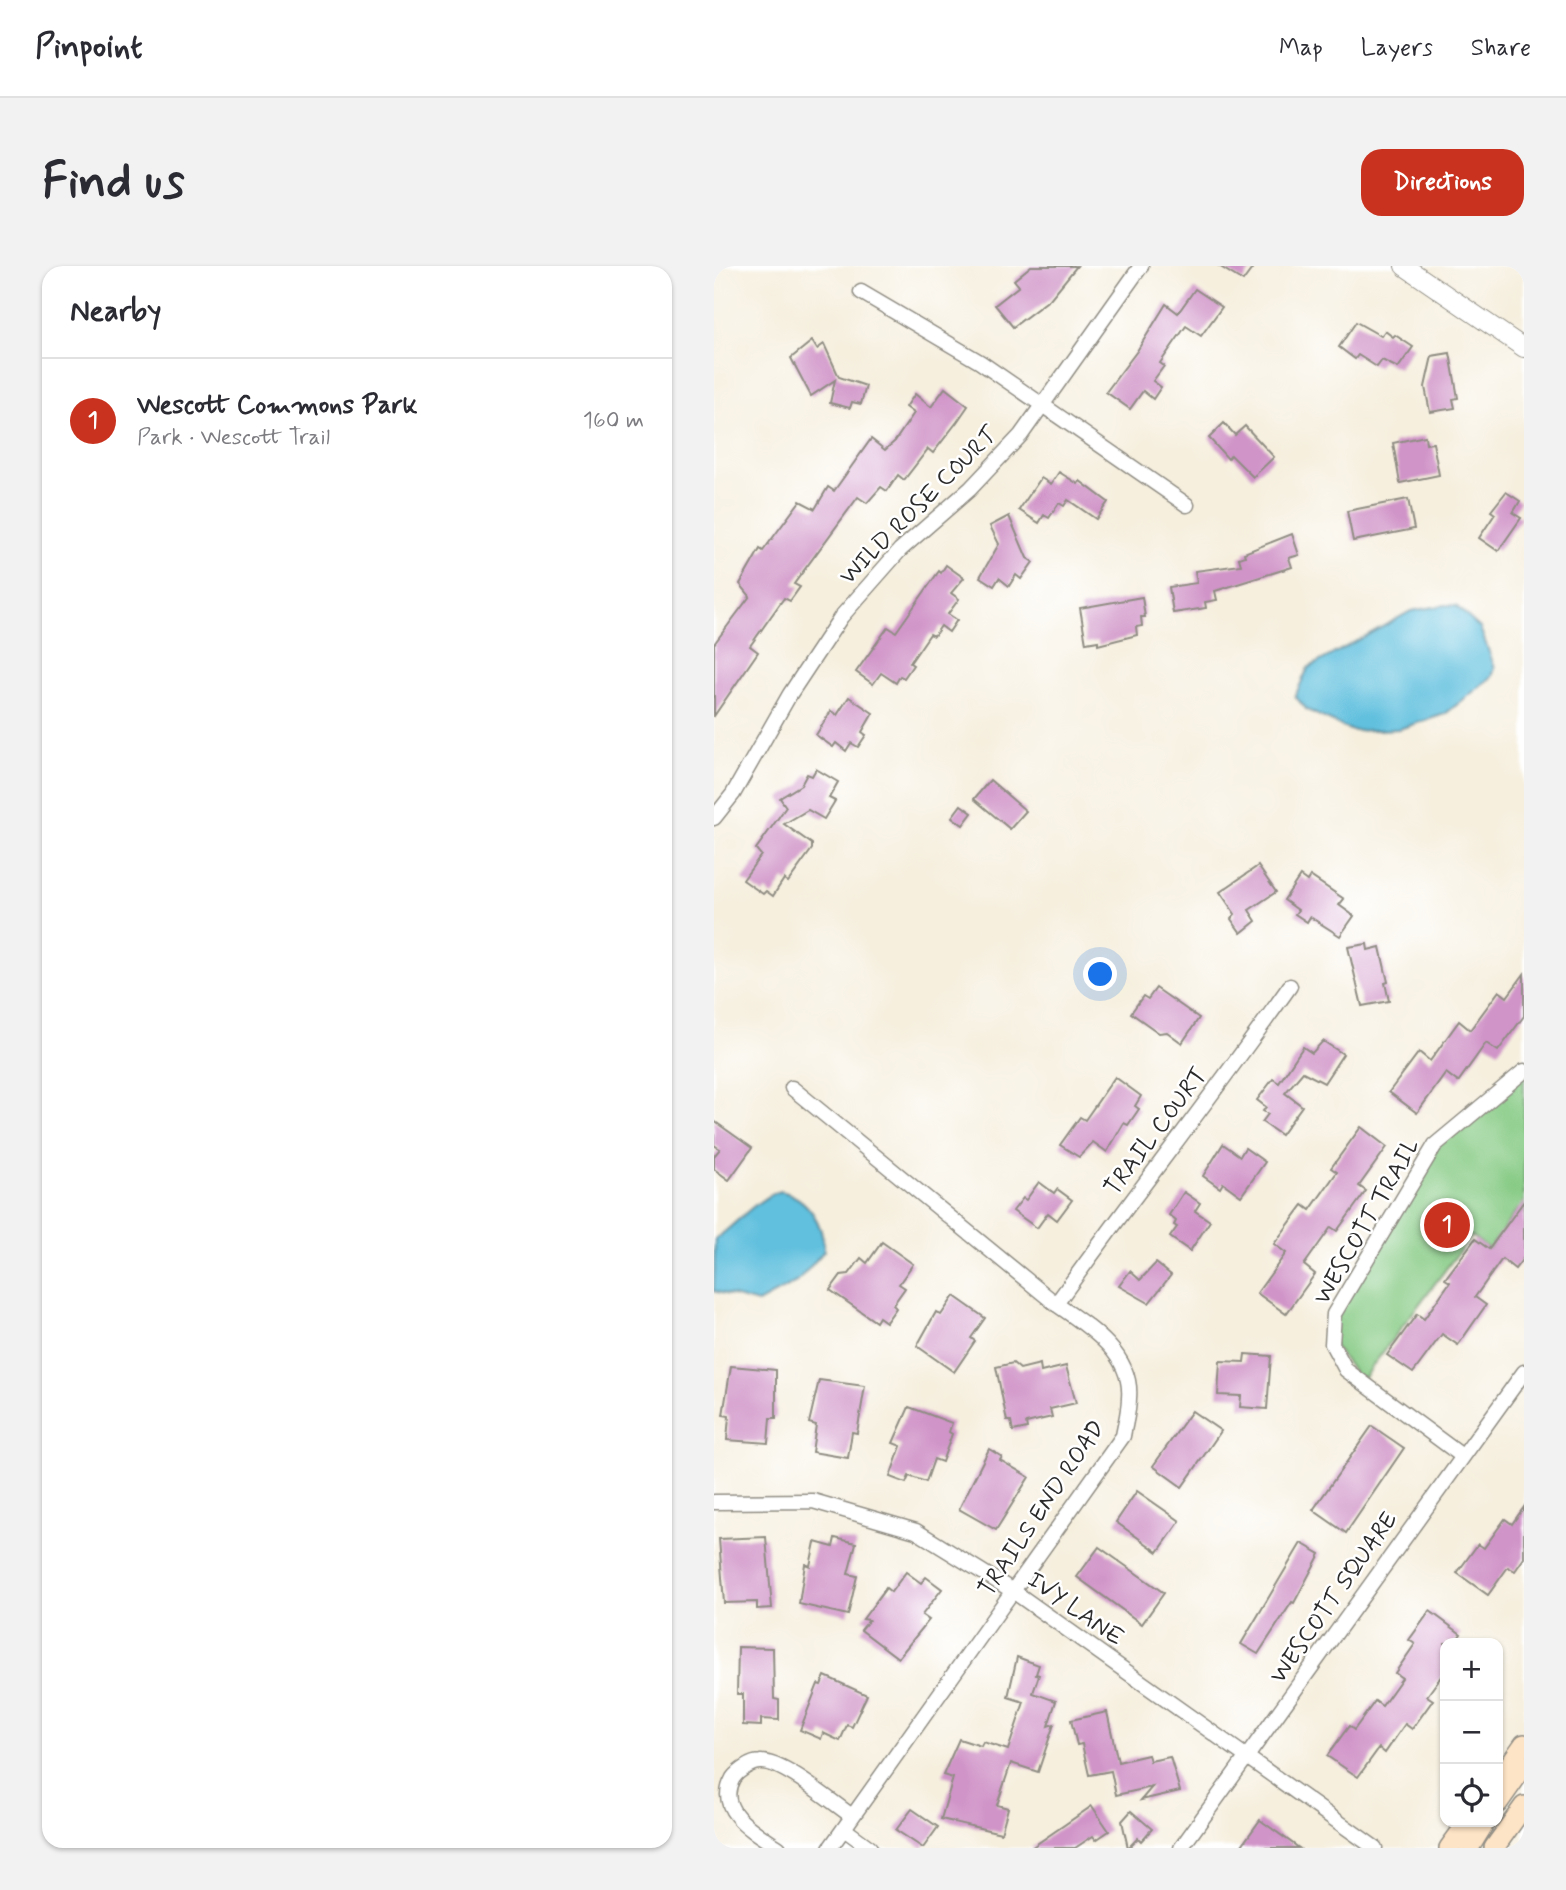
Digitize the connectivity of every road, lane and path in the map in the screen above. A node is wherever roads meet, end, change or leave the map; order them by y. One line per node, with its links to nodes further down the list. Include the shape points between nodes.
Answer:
1 (1141, 266): 5 (street, WILD ROSE COURT)
2 (1404, 266): 4 (street)
3 (861, 292): 5 (street, via 942,337)
4 (1524, 348)
5 (1043, 405): 6 (street); 7 (street, WILD ROSE COURT, via 996,463 900,550 841,617)
6 (1187, 505)
7 (714, 818)
8 (1290, 986): 11 (street, TRAIL COURT)
9 (1524, 1071): 13 (street, WESCOTT TRAIL, via 1435,1144 1334,1314 1332,1344 1346,1370)
10 (792, 1088): 11 (street, TRAILS END ROAD)
11 (1056, 1304): 15 (street, TRAILS END ROAD, via 1095,1331 1120,1359 1130,1395 1123,1436)
12 (1524, 1372): 13 (street, WESCOTT SQUARE)
13 (1462, 1456): 17 (street, WESCOTT SQUARE)
14 (714, 1502): 15 (street, IVY LANE, via 813,1502 916,1531)
15 (1013, 1591): 17 (street, IVY LANE); 22 (street, TRAILS END ROAD)
16 (1524, 1744): 19 (main road)
17 (1246, 1758): 29 (street, WESCOTT SQUARE); 30 (street, IVY LANE)
18 (1524, 1766): 20 (main road)
19 (1503, 1774)
20 (1503, 1796)
21 (1524, 1806): 33 (main road)
22 (852, 1816): 25 (street, TRAILS END ROAD); 26 (street, via 778,1766 760,1762 738,1771 726,1788 728,1807)
23 (1464, 1827): 31 (main road)
24 (1482, 1827): 32 (main road)
25 (844, 1829): 27 (street, TRAILS END ROAD); 28 (street)
26 (779, 1848)
27 (830, 1848)
28 (870, 1848)
29 (1181, 1848)
30 (1375, 1848)
31 (1449, 1848)
32 (1469, 1848)
33 (1494, 1848)

